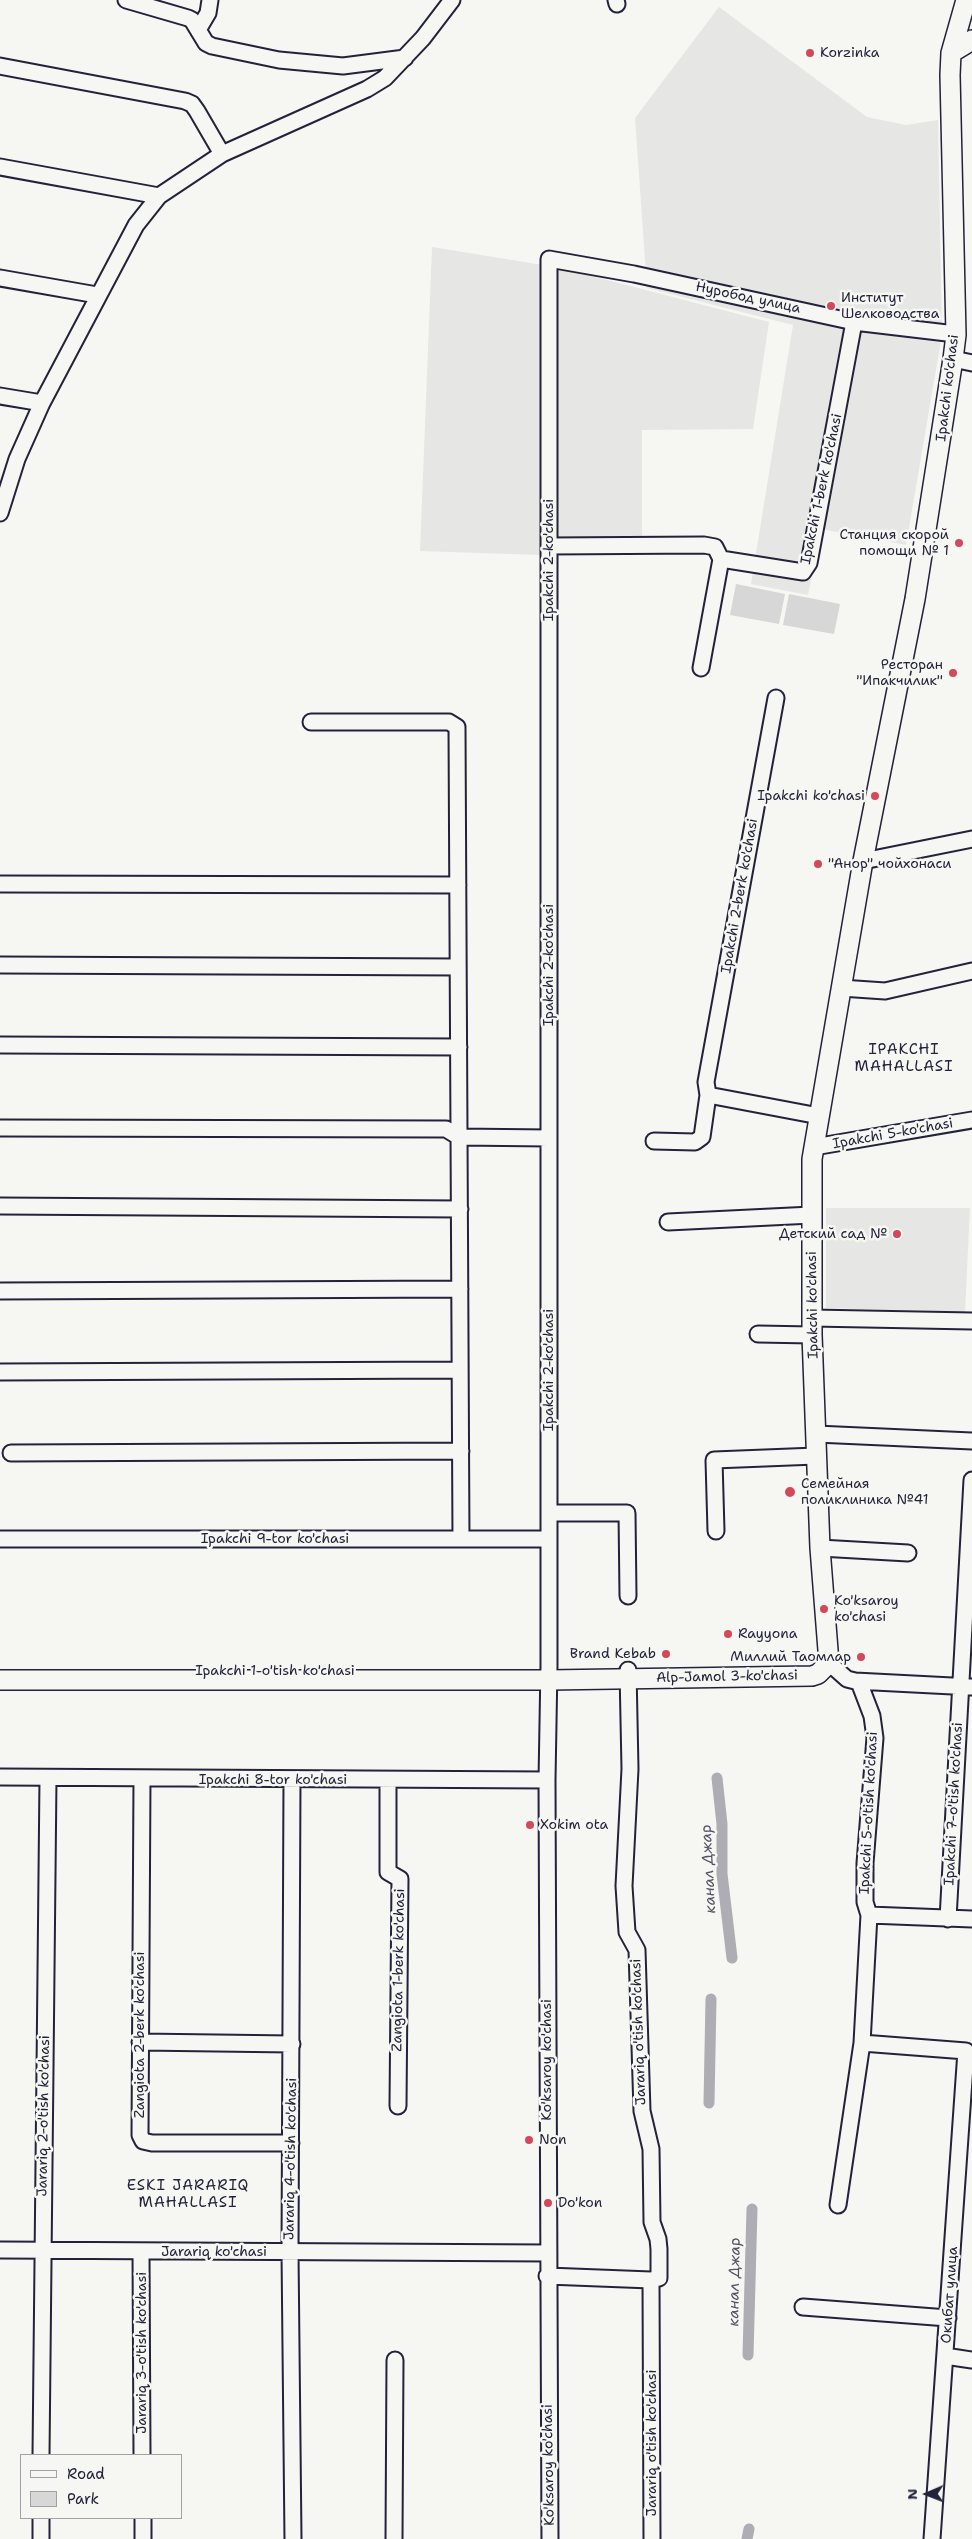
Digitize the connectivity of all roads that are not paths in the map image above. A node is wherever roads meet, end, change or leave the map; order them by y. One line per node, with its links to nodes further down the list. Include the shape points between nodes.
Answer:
1 (126, 0): 5 (street, via 188,18)
2 (210, 0): 5 (street, via 208,12)
3 (452, 0): 8 (street)
4 (966, 0): 7 (main road, Ipakchi ko'chasi)
5 (198, 30): 8 (street, via 206,43 212,46 279,60 343,66)
6 (972, 40): 7 (main road)
7 (952, 53): 18 (main road, Ipakchi ko'chasi, via 956,335)
8 (405, 58): 10 (street, via 385,78 367,89)
9 (0, 66): 10 (street, via 185,101 197,111)
10 (222, 154): 12 (street)
11 (0, 167): 12 (street)
12 (159, 196): 15 (street, via 136,224)
13 (549, 259): 16 (street, Нуробод улица, via 634,274); 23 (street, Ipakchi 2-ko'chasi)
14 (0, 278): 15 (street)
15 (97, 294): 21 (street)
16 (854, 322): 17 (street, Нуробод улица); 24 (street, Ipakchi 1-berk ko'chasi, via 807,569 799,573)
17 (947, 333)
18 (953, 359): 19 (street); 29 (main road, Ipakchi ko'chasi, via 915,599)
19 (972, 362)
20 (0, 396): 21 (street)
21 (42, 403): 22 (street)
22 (0, 513)
23 (549, 546): 24 (street, Ipakchi 1-berk ko'chasi, via 704,545 715,547); 43 (street, Ipakchi 2-ko'chasi)
24 (721, 559): 25 (street)
25 (701, 668)
26 (776, 698): 38 (street, Ipakchi 2-berk ko'chasi, via 706,1082)
27 (311, 722): 31 (street, via 454,724 458,733)
28 (972, 839): 29 (street)
29 (863, 860): 35 (main road, Ipakchi ko'chasi)
30 (0, 884): 31 (street)
31 (458, 886): 33 (street)
32 (0, 965): 33 (street)
33 (458, 967): 37 (street)
34 (972, 971): 35 (street, via 885,991)
35 (841, 988): 39 (main road, Ipakchi ko'chasi)
36 (0, 1044): 37 (street)
37 (459, 1047): 42 (street)
38 (708, 1094): 39 (street); 44 (street, Ipakchi 2-berk ko'chasi, via 699,1141)
39 (819, 1116): 45 (main road, Ipakchi ko'chasi)
40 (972, 1120): 45 (street, Ipakchi 5-ko'chasi)
41 (0, 1128): 42 (street, via 446,1129)
42 (459, 1137): 43 (street); 47 (street)
43 (549, 1138): 64 (street, Ipakchi 2-ko'chasi)
44 (654, 1141)
45 (814, 1147): 48 (main road, Ipakchi ko'chasi)
46 (0, 1206): 47 (street)
47 (460, 1209): 50 (street)
48 (812, 1215): 49 (street); 54 (main road, Ipakchi ko'chasi)
49 (668, 1222)
50 (460, 1289): 51 (street); 56 (street)
51 (0, 1291)
52 (972, 1314): 53 (street)
53 (972, 1321): 54 (street)
54 (812, 1327): 55 (street); 58 (main road, Ipakchi ko'chasi)
55 (758, 1334)
56 (460, 1370): 57 (street); 60 (street)
57 (0, 1372)
58 (816, 1434): 59 (street); 62 (main road, Ipakchi ko'chasi)
59 (972, 1441)
60 (461, 1451): 61 (street); 67 (street)
61 (11, 1453)
62 (816, 1456): 65 (street, via 714,1460); 69 (main road, Ipakchi ko'chasi)
63 (972, 1480): 78 (street, Ipakchi 7-o'tish ko'chasi)
64 (549, 1513): 68 (street, Ipakchi 2-ko'chasi); 71 (street, via 627,1513)
65 (716, 1531)
66 (0, 1539): 67 (street, Ipakchi 9-tor ko'chasi)
67 (461, 1539): 68 (street, Ipakchi 9-tor ko'chasi)
68 (549, 1539): 75 (street, Ipakchi 2-ko'chasi)
69 (820, 1548): 70 (street); 72 (main road, Ipakchi ko'chasi)
70 (908, 1553)
71 (628, 1596)
72 (829, 1663): 74 (main road, Alp-Jamol 3-ko'chasi, via 814,1668); 77 (street, via 848,1679)
73 (0, 1671): 75 (main road, Ipakchi 1-o'tish ko'chasi)
74 (628, 1674): 75 (main road, Alp-Jamol 3-ko'chasi); 100 (street, Jarariq o'tish ko'chasi, via 630,1769 624,1886 627,1932 637,1950 642,2111 651,2149 652,2222 659,2249 659,2278)
75 (549, 1676): 76 (main road, Ipakchi 1-o'tish ko'chasi); 83 (street, Ko'ksaroy ko'chasi)
76 (0, 1680)
77 (859, 1682): 78 (street); 85 (street, Ipakchi 5-o'tish ko'chasi, via 875,1732 864,1870 865,1902)
78 (966, 1686): 86 (street, Ipakchi 7-o'tish ko'chasi)
79 (0, 1777): 80 (street, Ipakchi 8-tor ko'chasi)
80 (48, 1778): 81 (street, Ipakchi 8-tor ko'chasi); 95 (street, Jarariq 2-o'tish ko'chasi)
81 (142, 1779): 82 (street, Ipakchi 8-tor ko'chasi); 88 (street, Zangiota 2-berk ko'chasi)
82 (292, 1779): 84 (street, Ipakchi 8-tor ko'chasi); 90 (street, Jarariq 4-o'tish ko'chasi)
83 (546, 1780): 84 (street, Ipakchi 8-tor ko'chasi); 98 (street, Ko'ksaroy ko'chasi)
84 (388, 1781): 91 (street, Zangiota 1-berk ko'chasi, via 388,1872 400,1879)
85 (869, 1915): 86 (street); 89 (street, Ipakchi 5-o'tish ko'chasi)
86 (948, 1919): 87 (street)
87 (972, 1919)
88 (140, 2042): 90 (street); 92 (street, Zangiota 2-berk ko'chasi, via 140,2135 143,2141)
89 (862, 2043): 93 (street, Ipakchi 5-o'tish ko'chasi); 102 (street, Окибат улица, via 966,2052)
90 (292, 2044): 92 (street, Jarariq 4-o'tish ko'chasi)
91 (398, 2106)
92 (291, 2143): 97 (street, Jarariq 4-o'tish ko'chasi)
93 (838, 2205)
94 (0, 2250): 95 (street, Jarariq ko'chasi)
95 (42, 2250): 96 (street, Jarariq ko'chasi); 106 (street, Jarariq 2-o'tish ko'chasi)
96 (141, 2252): 97 (street, Jarariq ko'chasi); 107 (street, Jarariq 3-o'tish ko'chasi)
97 (290, 2252): 98 (street, Jarariq ko'chasi); 112 (street, Jarariq 4-o'tish ko'chasi)
98 (548, 2253): 99 (street, Ko'ksaroy ko'chasi)
99 (547, 2276): 100 (street); 114 (street, Ko'ksaroy ko'chasi)
100 (651, 2280): 115 (street, Jarariq o'tish ko'chasi)
101 (803, 2307): 102 (street)
102 (948, 2318): 103 (street, Окибат улица)
103 (945, 2356): 105 (street); 116 (street, Окибат улица)
104 (396, 2360): 113 (street)
105 (972, 2360)
106 (42, 2454)
107 (142, 2454)
108 (41, 2519): 110 (street)
109 (142, 2519): 111 (street)
110 (41, 2539)
111 (143, 2539)
112 (293, 2539)
113 (394, 2539)
114 (550, 2539)
115 (652, 2539)
116 (932, 2539)

